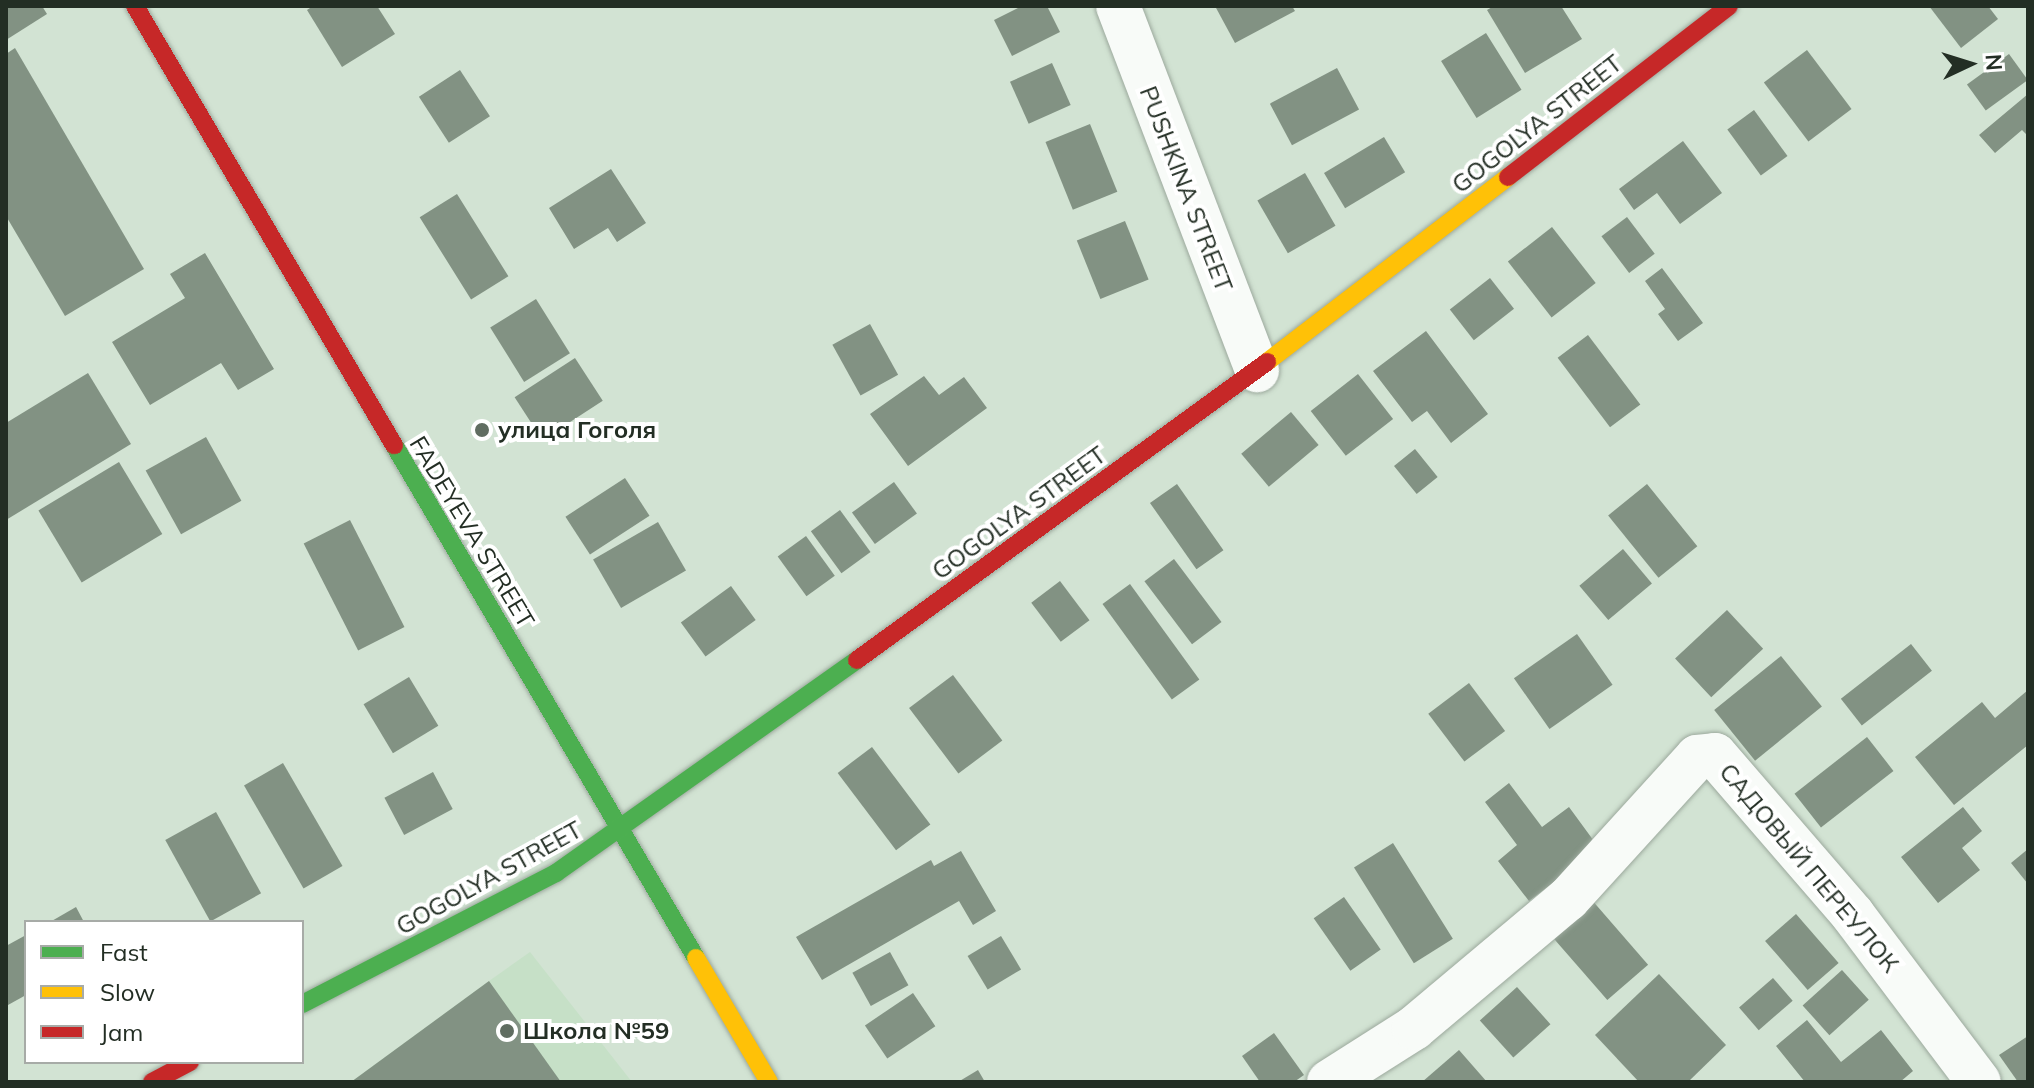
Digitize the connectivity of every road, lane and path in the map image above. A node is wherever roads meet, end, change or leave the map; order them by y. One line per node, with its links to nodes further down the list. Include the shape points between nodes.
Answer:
1 (135, 6): 5 (main road, FADEYEVA STREET)
2 (1118, 6): 4 (street, PUSHKINA STREET)
3 (1729, 6): 4 (main road, GOGOLYA STREET)
4 (1257, 370): 5 (main road, GOGOLYA STREET)
5 (622, 830): 6 (main road, GOGOLYA STREET, via 556,873); 9 (main road, FADEYEVA STREET)
6 (304, 1003)
7 (186, 1064): 8 (main road)
8 (152, 1082)
9 (769, 1082)
10 (1329, 1082): 11 (street, САДОВЫЙ ПЕРЕУЛОК, via 1414,1028 1557,909 1697,757 1715,755 1853,915)
11 (1979, 1082)

